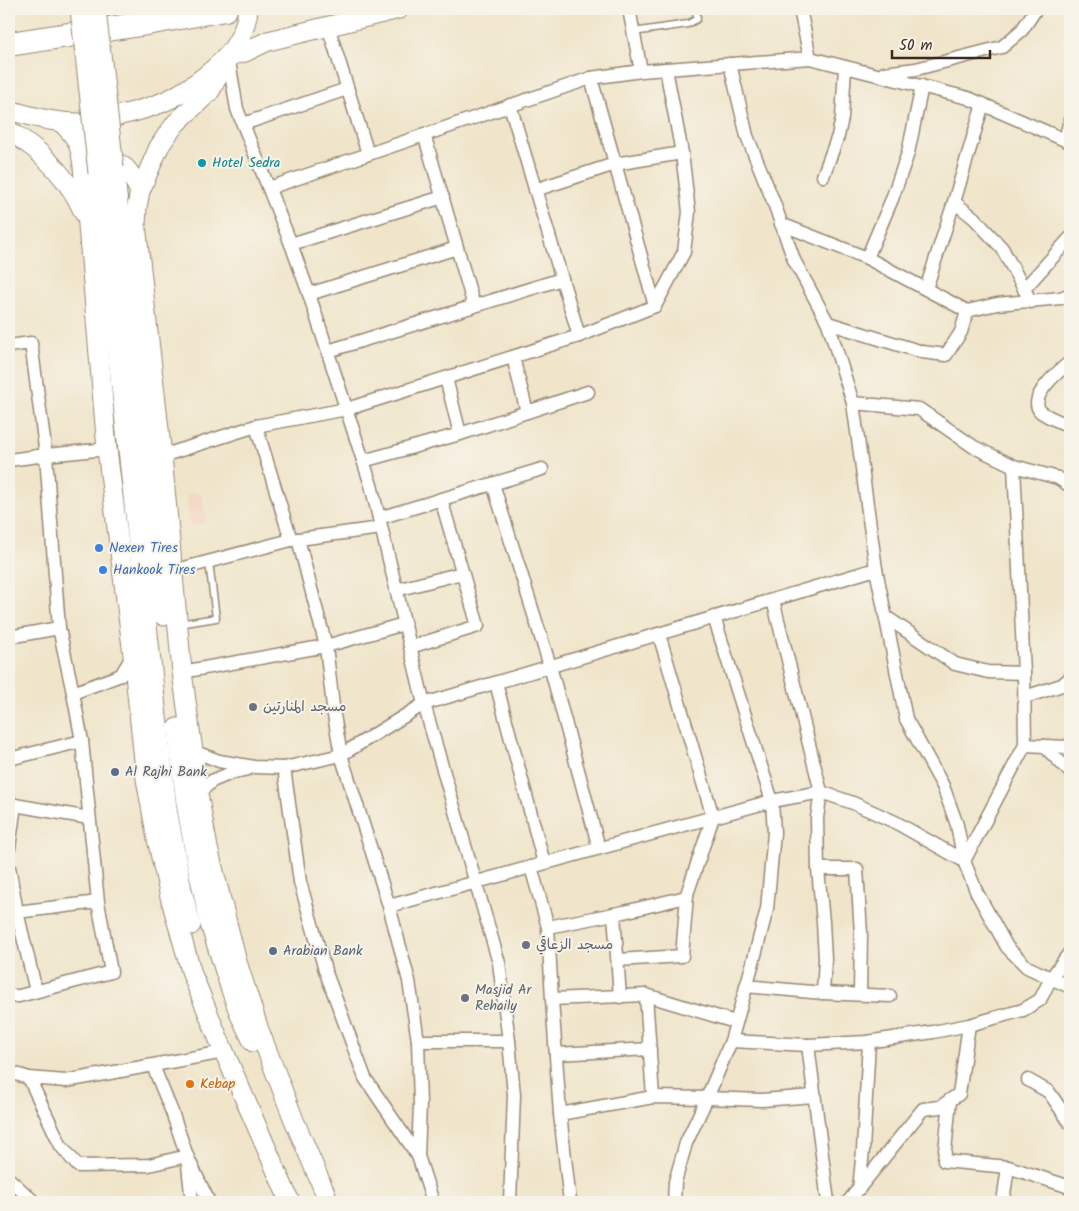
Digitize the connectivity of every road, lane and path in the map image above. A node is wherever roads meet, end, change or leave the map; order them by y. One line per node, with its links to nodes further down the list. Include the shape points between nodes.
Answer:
1 (80, 9): 35 (main road, bridge)
2 (96, 9): 35 (main road, bridge)
3 (225, 9): 12 (highway)
4 (248, 9): 14 (main road, via 241,34)
5 (399, 9): 10 (main road)
6 (629, 9): 11 (street)
7 (696, 9): 11 (lane, via 697,20 688,24)
8 (800, 9): 13 (street)
9 (1036, 9): 19 (street, via 1022,30 1002,47 916,69)
10 (328, 26): 14 (main road, via 268,41); 22 (street)
11 (633, 32): 18 (street)
12 (9, 44)
13 (810, 58): 15 (street); 16 (street)
14 (224, 60): 27 (main road, via 172,98 145,109 96,122); 28 (street); 39 (main road, via 210,91 176,123 159,147)
15 (730, 64): 17 (street); 44 (street, via 747,136)
16 (845, 67): 19 (street); 36 (street, via 842,118)
17 (666, 69): 18 (street); 32 (street)
18 (641, 71): 20 (street)
19 (876, 74): 21 (street)
20 (591, 78): 24 (street); 34 (street)
21 (922, 86): 23 (street); 48 (street, via 908,153)
22 (347, 89): 28 (street); 33 (street)
23 (983, 104): 31 (street); 42 (street)
24 (510, 105): 30 (street); 38 (street)
25 (9, 110): 27 (main road)
26 (1070, 120): 31 (street)
27 (61, 122): 40 (main road, via 81,148)
28 (243, 124): 37 (street)
29 (9, 131): 43 (main road, via 30,145 56,170 70,187)
30 (424, 134): 33 (street); 41 (street)
31 (1068, 140)
32 (682, 153): 34 (street); 56 (street, via 689,212 684,252)
33 (368, 154): 37 (street)
34 (615, 164): 38 (street); 56 (street)
35 (106, 170): 158 (main road, via 167,809 182,890); 165 (main road, via 196,865 210,924 240,1015 257,1051)
36 (823, 176)
37 (269, 188): 46 (street)
38 (535, 190): 49 (street)
39 (140, 191): 40 (main road, via 128,171 120,163 111,162 94,169); 74 (main road, via 136,226)
40 (86, 197): 43 (main road)
41 (442, 197): 46 (street); 47 (street)
42 (954, 202): 50 (street); 51 (street, via 1002,248)
43 (88, 221): 72 (main road)
44 (782, 224): 48 (street); 58 (street, via 794,260)
45 (1070, 238): 51 (street)
46 (292, 244): 52 (street)
47 (457, 248): 52 (street); 55 (street)
48 (867, 258): 50 (street)
49 (562, 279): 55 (street); 59 (street)
50 (926, 289): 57 (street)
51 (1024, 289): 54 (street)
52 (309, 294): 61 (street)
53 (1070, 294): 54 (street)
54 (1031, 302): 57 (street, via 997,304)
55 (474, 306): 61 (street)
56 (655, 306): 59 (street)
57 (967, 311): 58 (street, via 960,332 946,355 922,352)
58 (828, 322): 66 (street)
59 (579, 336): 62 (street)
60 (9, 346): 73 (street, via 31,343)
61 (328, 351): 67 (street)
62 (513, 357): 64 (street); 68 (street)
63 (1070, 362): 70 (street, via 1045,386 1037,405 1046,415)
64 (446, 378): 67 (street); 71 (street)
65 (588, 392): 68 (street)
66 (853, 403): 77 (street, via 919,409 974,447); 85 (street)
67 (347, 409): 69 (street); 76 (street)
68 (527, 412): 71 (street)
69 (256, 426): 74 (street); 83 (street)
70 (1070, 426)
71 (460, 434): 76 (street)
72 (107, 449): 73 (street); 99 (main road)
73 (46, 455): 75 (street); 94 (street)
74 (162, 456): 86 (main road)
75 (9, 460)
76 (363, 461): 82 (street)
77 (1014, 466): 79 (street); 102 (street)
78 (542, 469): 80 (street)
79 (1069, 483)
80 (493, 484): 81 (street); 100 (street)
81 (440, 500): 82 (street); 87 (street)
82 (380, 523): 83 (street); 88 (street)
83 (294, 539): 84 (street); 97 (street)
84 (209, 562): 86 (street); 93 (lane, via 216,618)
85 (876, 569): 89 (street); 91 (street)
86 (173, 571): 93 (main road)
87 (462, 573): 88 (street); 98 (street, via 478,626)
88 (396, 590): 92 (street)
89 (773, 600): 90 (street); 118 (street)
90 (714, 617): 95 (street); 120 (street)
91 (886, 617): 102 (street, via 955,664 988,672); 126 (street, via 906,719 943,786 957,825)
92 (404, 624): 97 (street); 98 (street)
93 (178, 625): 101 (main road)
94 (59, 628): 96 (street); 105 (street)
95 (660, 634): 100 (street); 122 (street)
96 (9, 637)
97 (326, 646): 101 (street); 113 (street)
98 (410, 647): 107 (street)
99 (133, 655): 105 (street, via 121,675); 158 (main road, via 146,779 170,897 192,974)
100 (550, 666): 104 (street); 125 (street)
101 (182, 672): 112 (main road)
102 (1024, 674): 106 (street)
103 (1070, 678): 106 (street, via 1062,685)
104 (496, 682): 107 (street); 127 (street)
105 (73, 693): 108 (street)
106 (1024, 697): 110 (street)
107 (424, 704): 113 (street); 131 (street)
108 (82, 741): 114 (street); 123 (street)
109 (1070, 744): 111 (street, via 1066,747)
110 (1025, 745): 111 (street); 126 (street)
111 (1044, 746): 117 (street)
112 (193, 751): 115 (street, via 219,762); 119 (main road)
113 (341, 755): 116 (street); 134 (street)
114 (9, 759)
115 (254, 767): 116 (street); 119 (street, via 212,781)
116 (284, 768): 173 (street, via 300,882 325,970 365,1078)
117 (1070, 772)
118 (821, 792): 120 (street); 126 (street, via 895,822); 130 (street, via 817,818)
119 (198, 794): 165 (main road, via 208,848 238,962 259,1030)
120 (772, 800): 122 (street); 141 (street, via 774,833 767,909)
121 (12, 804): 123 (street); 124 (street)
122 (713, 817): 125 (street); 132 (street)
123 (89, 818): 133 (street)
124 (9, 848)
125 (599, 848): 127 (street)
126 (964, 861): 140 (street, via 977,893 1008,947 1027,967)
127 (544, 863): 129 (street)
128 (9, 867): 135 (street)
129 (531, 867): 131 (street); 137 (street)
130 (818, 869): 144 (street, via 825,959); 145 (street, via 857,869)
131 (475, 882): 134 (street); 155 (street, via 498,963)
132 (687, 895): 136 (street); 139 (street, via 682,956)
133 (98, 902): 135 (street); 143 (street, via 111,972)
134 (389, 906): 154 (street, via 410,981)
135 (13, 911): 143 (street)
136 (614, 914): 137 (street); 139 (street)
137 (548, 927): 150 (street)
138 (1070, 952): 140 (street)
139 (618, 960): 147 (street)
140 (1051, 978): 142 (street); 152 (street, via 1040,1000 1023,1010)
141 (746, 986): 144 (street); 151 (street)
142 (1070, 987)
143 (36, 991): 146 (street)
144 (823, 993): 145 (street)
145 (860, 994): 149 (street)
146 (9, 996)
147 (620, 996): 148 (street); 150 (street)
148 (646, 996): 151 (street); 159 (street)
149 (890, 996)
150 (552, 999): 160 (street)
151 (735, 1022): 153 (street)
152 (968, 1025): 156 (street); 169 (street, via 959,1094)
153 (731, 1040): 157 (street); 168 (street)
154 (418, 1041): 155 (street); 173 (street)
155 (509, 1041): 184 (street, via 514,1095)
156 (869, 1042): 157 (street); 177 (street)
157 (808, 1045): 166 (street)
158 (221, 1046): 161 (street); 181 (main road)
159 (650, 1049): 160 (street); 167 (street)
160 (556, 1054): 170 (street)
161 (153, 1066): 163 (street, via 66,1081); 172 (street)
162 (9, 1072): 163 (street)
163 (29, 1078): 172 (street, via 61,1146 78,1166 149,1165)
164 (1028, 1080): 171 (street, via 1049,1092)
165 (281, 1085): 182 (main road)
166 (814, 1096): 168 (street, via 762,1100); 187 (street)
167 (653, 1097): 168 (street); 170 (street)
168 (707, 1098): 186 (street, via 686,1143 675,1182)
169 (950, 1100): 174 (street, via 944,1161); 177 (street, via 940,1107 923,1109)
170 (560, 1114): 185 (street)
171 (1070, 1123)
172 (187, 1156): 179 (street); 180 (street)
173 (418, 1156): 183 (street)
174 (1008, 1167): 176 (street); 189 (street)
175 (9, 1179): 178 (street)
176 (1070, 1186)
177 (859, 1189): 188 (street)
178 (34, 1202)
179 (192, 1202)
180 (209, 1202)
181 (290, 1202)
182 (329, 1202)
183 (433, 1202)
184 (510, 1202)
185 (570, 1202)
186 (674, 1202)
187 (828, 1202)
188 (848, 1202)
189 (1003, 1202)

